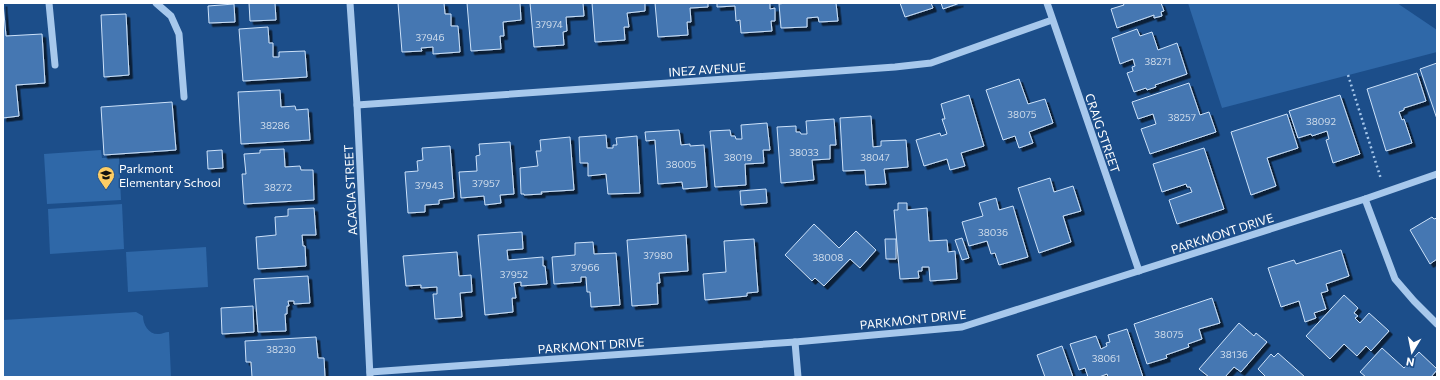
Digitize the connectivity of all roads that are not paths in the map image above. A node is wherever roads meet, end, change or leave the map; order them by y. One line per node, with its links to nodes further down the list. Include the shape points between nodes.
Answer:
1 (49, 3): 6 (street)
2 (156, 3): 7 (street, via 171,16 179,34)
3 (350, 3): 8 (street, ACACIA STREET)
4 (1046, 3): 5 (street, CRAIG STREET)
5 (1052, 20): 8 (street, INEZ AVENUE, via 931,63); 11 (street, CRAIG STREET)
6 (55, 65)
7 (184, 97)
8 (357, 105): 14 (street, ACACIA STREET)
9 (1437, 174): 10 (street, PARKMONT DRIVE)
10 (1365, 199): 11 (street, PARKMONT DRIVE); 12 (street, via 1395,279)
11 (1139, 271): 13 (street, PARKMONT DRIVE, via 962,327)
12 (1437, 324)
13 (795, 342): 14 (street, PARKMONT DRIVE); 15 (street)
14 (370, 374)
15 (798, 377)

